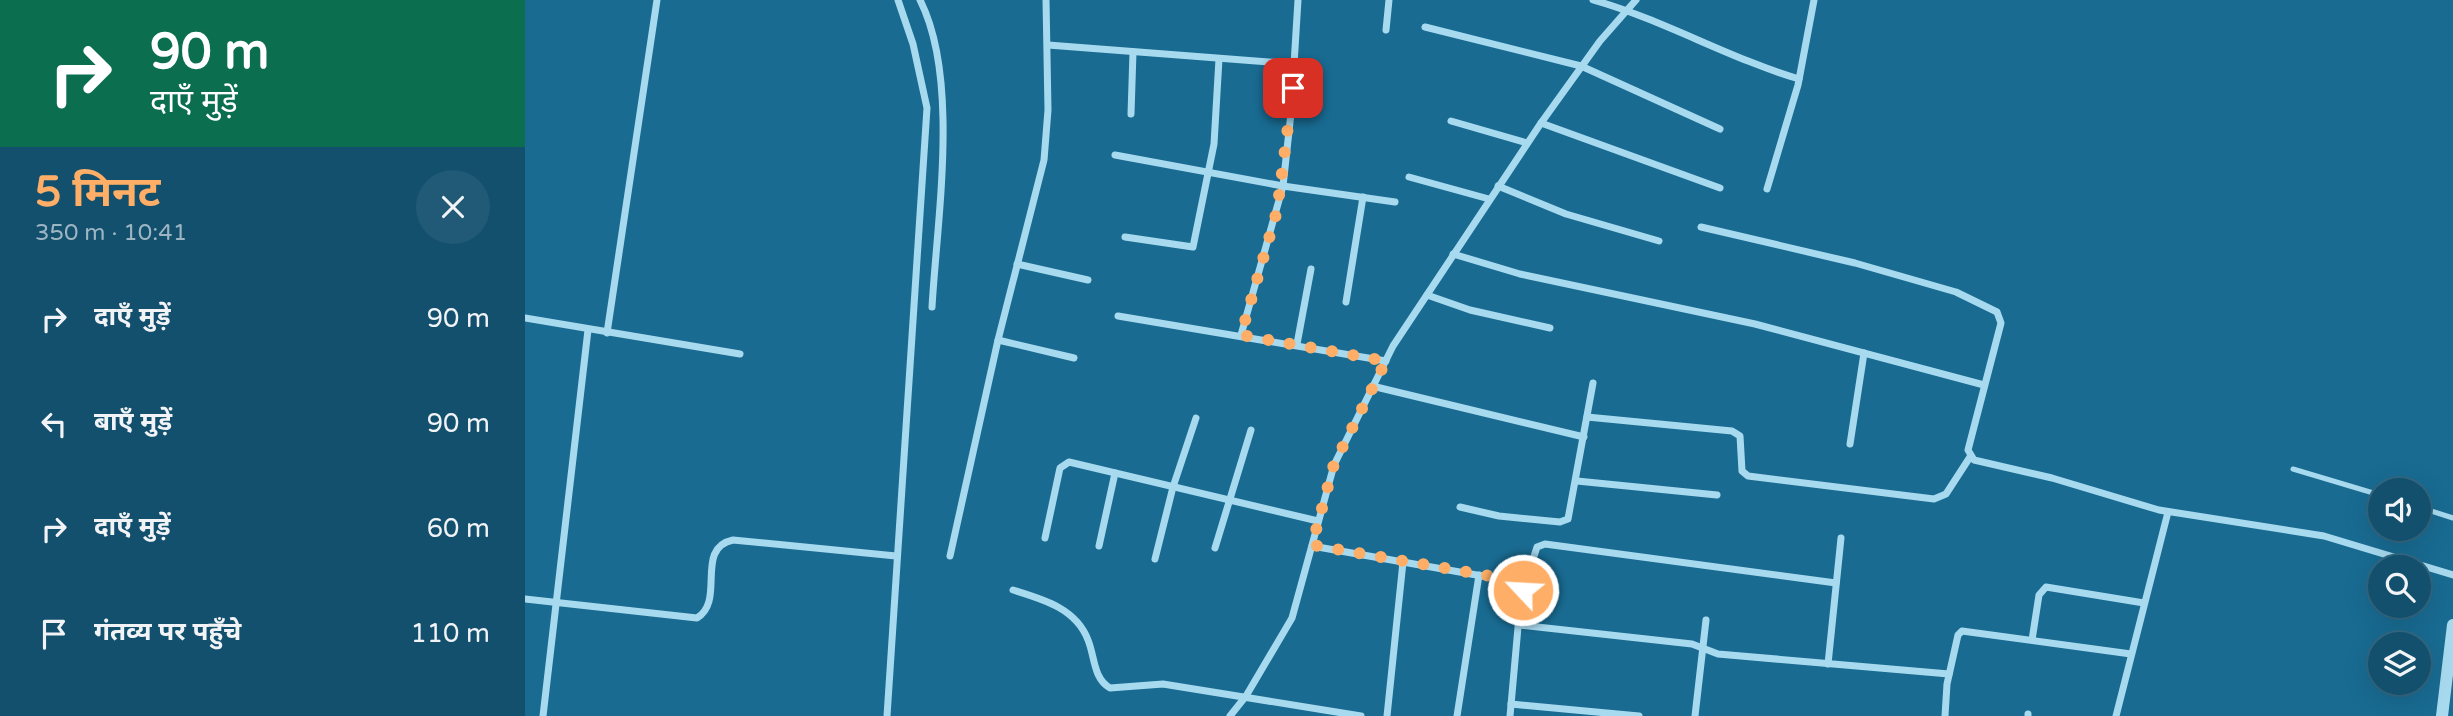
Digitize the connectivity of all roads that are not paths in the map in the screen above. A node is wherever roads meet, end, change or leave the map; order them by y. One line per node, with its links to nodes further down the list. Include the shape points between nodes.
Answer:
1 (657, 0): 48 (street)
2 (898, 0): 83 (street, via 927,108)
3 (919, 0): 43 (street, via 937,56 943,96)
4 (1046, 0): 13 (street)
5 (1298, 0): 16 (street)
6 (1389, 0): 12 (street)
7 (1593, 0): 10 (street)
8 (1636, 0): 10 (street)
9 (1814, 0): 18 (street)
10 (1627, 9): 17 (street); 18 (street, via 1699,43)
11 (1425, 27): 17 (street)
12 (1386, 30)
13 (1048, 44): 14 (street); 38 (street, via 1044,160)
14 (1133, 52): 15 (street); 19 (street)
15 (1219, 59): 16 (street); 25 (street)
16 (1294, 64): 27 (street)
17 (1581, 66): 21 (street); 22 (street)
18 (1799, 79): 30 (street)
19 (1131, 114)
20 (1451, 121): 23 (street)
21 (1541, 123): 23 (street); 29 (street)
22 (1720, 129)
23 (1527, 143): 28 (street)
24 (1115, 155): 25 (street)
25 (1208, 172): 27 (street); 35 (street, via 1193,247)
26 (1409, 177): 32 (street)
27 (1283, 186): 31 (street); 49 (street)
28 (1497, 187): 32 (street); 36 (street)
29 (1720, 188)
30 (1767, 189)
31 (1363, 197): 33 (street); 42 (street)
32 (1489, 199): 37 (street)
33 (1395, 202)
34 (1701, 228): 57 (street, via 1855,263 1956,292 1991,308 2001,317 2001,324)
35 (1125, 237)
36 (1658, 242)
37 (1453, 254): 41 (street); 52 (street, via 1520,274)
38 (1017, 264): 40 (street); 50 (street)
39 (1311, 269): 51 (street)
40 (1088, 280)
41 (1427, 295): 46 (street); 55 (street)
42 (1346, 302)
43 (932, 307)
44 (1118, 316): 49 (street)
45 (525, 318): 47 (street)
46 (1550, 328)
47 (588, 330): 48 (street); 93 (street)
48 (607, 334): 53 (street)
49 (1241, 335): 51 (street)
50 (998, 340): 54 (street); 82 (street)
51 (1297, 344): 55 (street)
52 (1864, 352): 57 (street); 63 (street)
53 (740, 354)
54 (1074, 358)
55 (1386, 361): 58 (street)
56 (1593, 383): 59 (street)
57 (1984, 385): 64 (street)
58 (1372, 386): 62 (street); 76 (street, via 1334,464)
59 (1587, 417): 62 (street); 64 (street, via 1732,431 1740,436 1742,471 1748,476 1934,499 1946,494)
60 (1196, 418): 68 (street)
61 (1251, 430): 71 (street)
62 (1584, 436): 67 (street)
63 (1850, 444)
64 (1970, 457): 74 (street)
65 (2293, 468): 69 (lane)
66 (1115, 473): 68 (street); 77 (street, via 1063,464); 80 (street)
67 (1577, 481): 70 (street); 72 (street, via 1565,522)
68 (1173, 487): 71 (street); 84 (street)
69 (2368, 491)
70 (1717, 495)
71 (1228, 499): 76 (street); 81 (street)
72 (1460, 507)
73 (2431, 511): 75 (lane)
74 (2168, 512): 87 (street, via 2323,536); 92 (street)
75 (2453, 518)
76 (1318, 521): 79 (street)
77 (1045, 538)
78 (1842, 538): 88 (street)
79 (1312, 545): 85 (street); 102 (street, via 1292,618)
80 (1098, 546)
81 (1215, 548)
82 (950, 555)
83 (896, 556): 93 (street, via 733,540 717,547 709,606 697,618); 105 (street)
84 (1155, 559)
85 (1403, 562): 86 (street); 108 (street)
86 (1479, 575): 89 (street, via 1519,581); 109 (street)
87 (2453, 575)
88 (1836, 583): 89 (street, via 1545,544 1537,547); 100 (street)
89 (1524, 587): 95 (street)
90 (1013, 590): 102 (street, via 1047,601 1079,624 1088,638 1098,675 1110,688 1150,683)
91 (525, 599): 93 (street)
92 (2144, 603): 97 (street, via 2046,587 2039,595); 99 (street)
93 (557, 604): 104 (street)
94 (1706, 620): 98 (street)
95 (1519, 625): 98 (street); 103 (street)
96 (2453, 625): 115 (street)
97 (2032, 640): 99 (street); 101 (street, via 1962,631)
98 (1704, 649): 100 (street); 112 (street)
99 (2131, 654): 114 (street)
100 (1828, 664): 101 (street)
101 (1949, 674): 113 (street)
102 (1246, 696): 106 (street); 107 (street)
103 (1511, 704): 110 (street); 111 (street)
104 (543, 716)
105 (887, 716)
106 (1230, 716)
107 (1361, 716)
108 (1387, 716)
109 (1457, 716)
110 (1510, 716)
111 (1639, 716)
112 (1695, 716)
113 (1945, 716)
114 (2116, 716)
115 (2442, 716)

